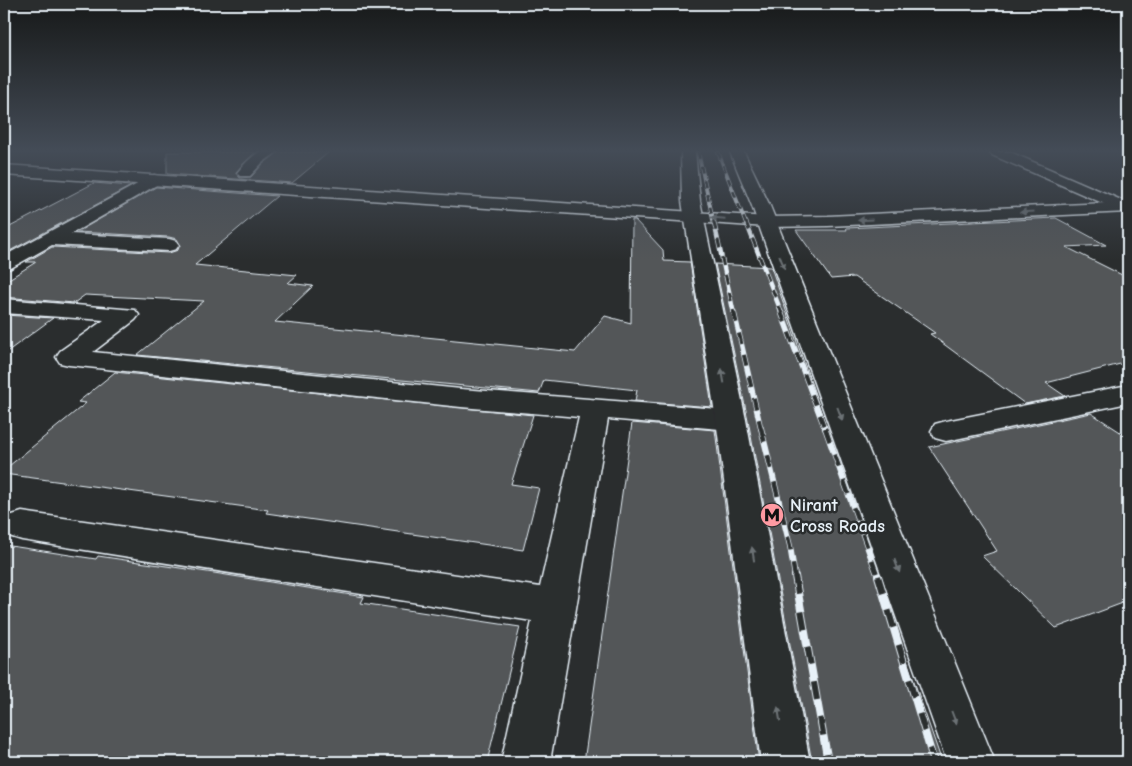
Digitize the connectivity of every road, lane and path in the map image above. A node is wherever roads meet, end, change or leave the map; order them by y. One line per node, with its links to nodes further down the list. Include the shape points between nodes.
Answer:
1 (140, 188): 11 (street)
2 (303, 188): 9 (street)
3 (433, 188): 9 (street)
4 (691, 188): 9 (street)
5 (753, 188): 10 (street)
6 (1078, 188): 7 (street)
7 (1097, 196): 8 (street); 10 (street)
8 (1127, 204): 10 (street, one-way to 10, via 828,222)
9 (692, 208): 10 (street); 17 (street, one-way to 9)
10 (764, 214): 23 (street, one-way to 23)
11 (50, 239): 12 (street); 13 (street)
12 (169, 244)
13 (4, 264)
14 (4, 306): 16 (street, via 127,315 69,357)
15 (1128, 394): 18 (street)
16 (595, 409): 17 (street); 20 (street)
17 (731, 420): 22 (street, one-way to 17)
18 (946, 431)
19 (22, 526): 20 (street)
20 (556, 607): 21 (street)
21 (525, 762)
22 (786, 762)
23 (971, 762)

